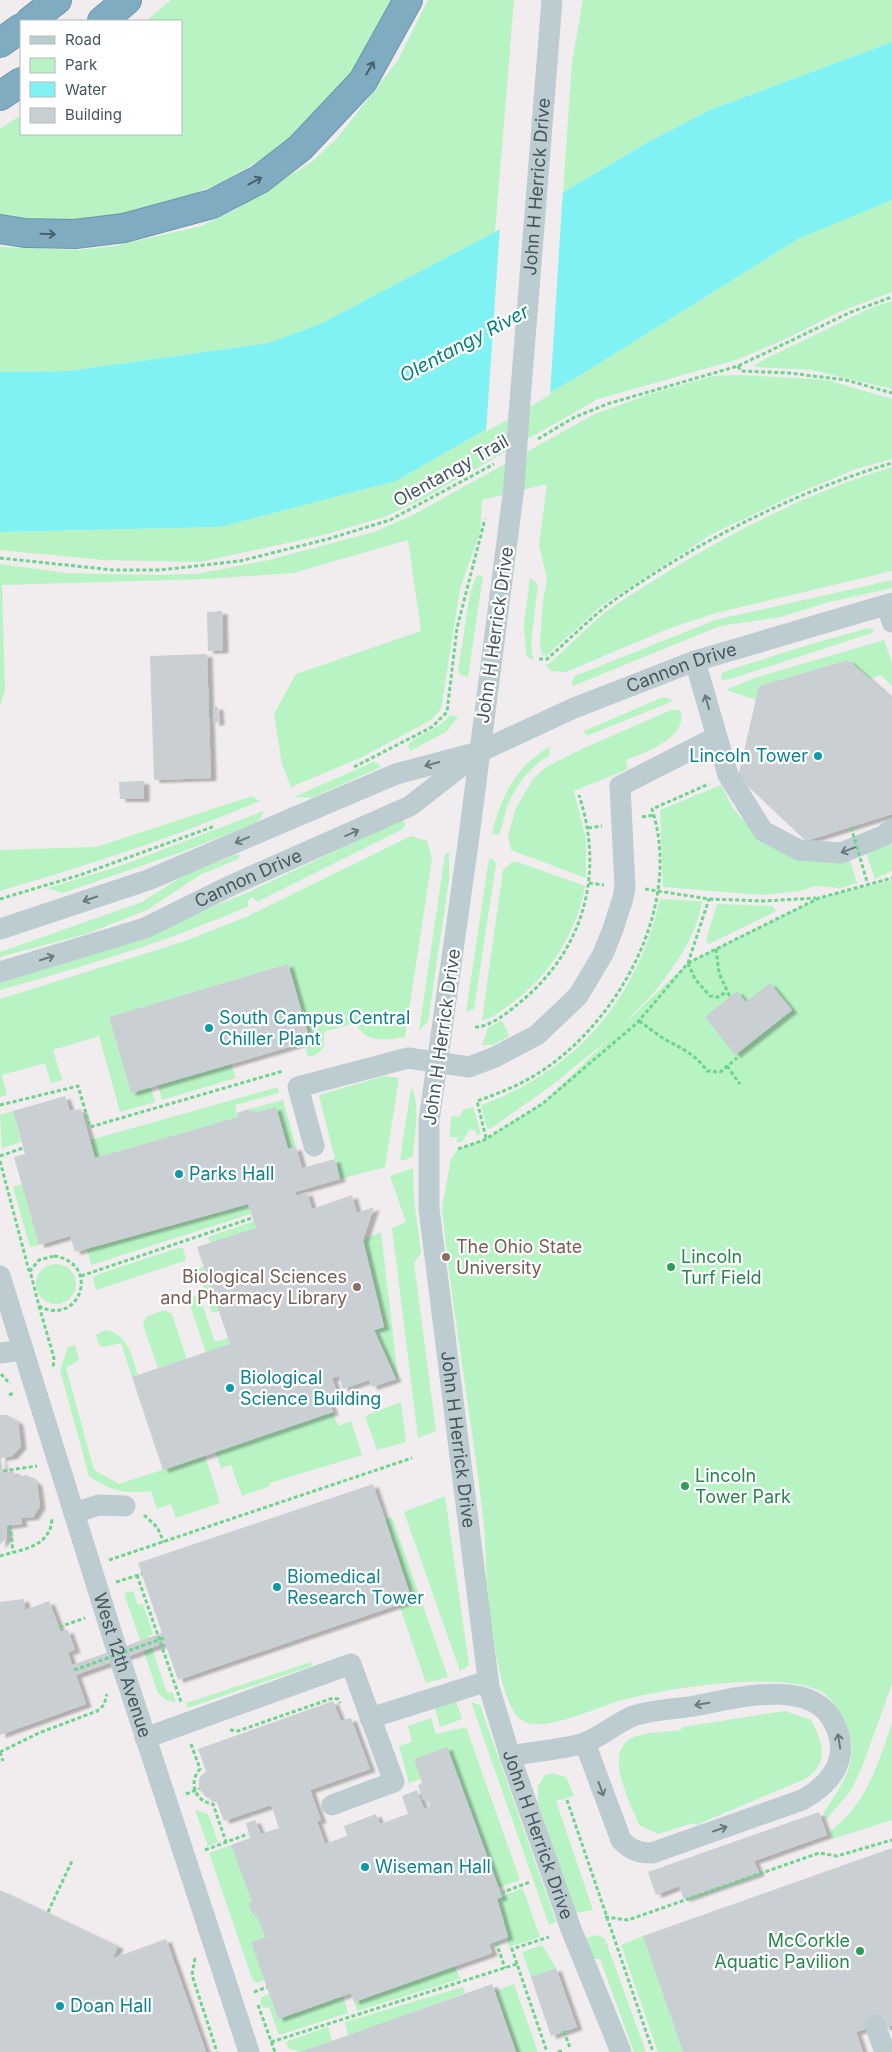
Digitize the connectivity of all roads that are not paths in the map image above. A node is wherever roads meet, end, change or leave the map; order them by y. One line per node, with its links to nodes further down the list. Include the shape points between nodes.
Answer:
1 (57, 0): 5 (highway)
2 (127, 0): 6 (highway)
3 (408, 0): 11 (highway, one-way to 3, via 75,234 124,228 212,204 260,179 300,148 363,81)
4 (552, 0): 15 (street, John H Herrick Drive, bridge, via 512,504)
5 (31, 20)
6 (103, 20)
7 (20, 29): 8 (highway)
8 (0, 44)
9 (20, 83): 10 (highway)
10 (0, 96)
11 (0, 229)
12 (890, 610): 13 (street, Cannon Drive)
13 (695, 661): 14 (street, one-way to 13); 15 (street, Cannon Drive, via 574,708)
14 (716, 737): 16 (street, one-way to 14, via 883,836 841,853 798,850 763,830 728,775); 19 (street, via 620,786 624,898 603,954 578,996 537,1036 494,1058 469,1067)
15 (479, 752): 17 (street, Cannon Drive, one-way to 17, via 396,774 148,880); 18 (street, Cannon Drive, one-way to 15, via 145,928 232,885 400,811); 19 (street, John H Herrick Drive)
16 (892, 829)
17 (0, 929)
18 (0, 972)
19 (438, 1063): 20 (street, via 408,1058 298,1087); 26 (street, John H Herrick Drive, via 429,1121 429,1209)
20 (314, 1146)
21 (0, 1276): 22 (street, West 12th Avenue)
22 (23, 1350): 23 (street); 25 (street, West 12th Avenue)
23 (0, 1353)
24 (125, 1506): 25 (street, via 100,1505)
25 (74, 1513): 28 (street, West 12th Avenue)
26 (488, 1681): 27 (street); 30 (street, John H Herrick Drive)
27 (370, 1718): 28 (street, via 351,1664); 31 (street, via 394,1782)
28 (146, 1738): 33 (street, West 12th Avenue)
29 (585, 1743): 29 (street, one-way to 29, via 621,1840 639,1853 652,1853 802,1800 833,1774 841,1752 831,1716 809,1700 787,1694 759,1695 632,1716); 30 (street)
30 (510, 1756): 34 (street, John H Herrick Drive, via 571,1930)
31 (332, 1805)
32 (875, 2025): 35 (street)
33 (249, 2052)
34 (621, 2052)
35 (885, 2052)

